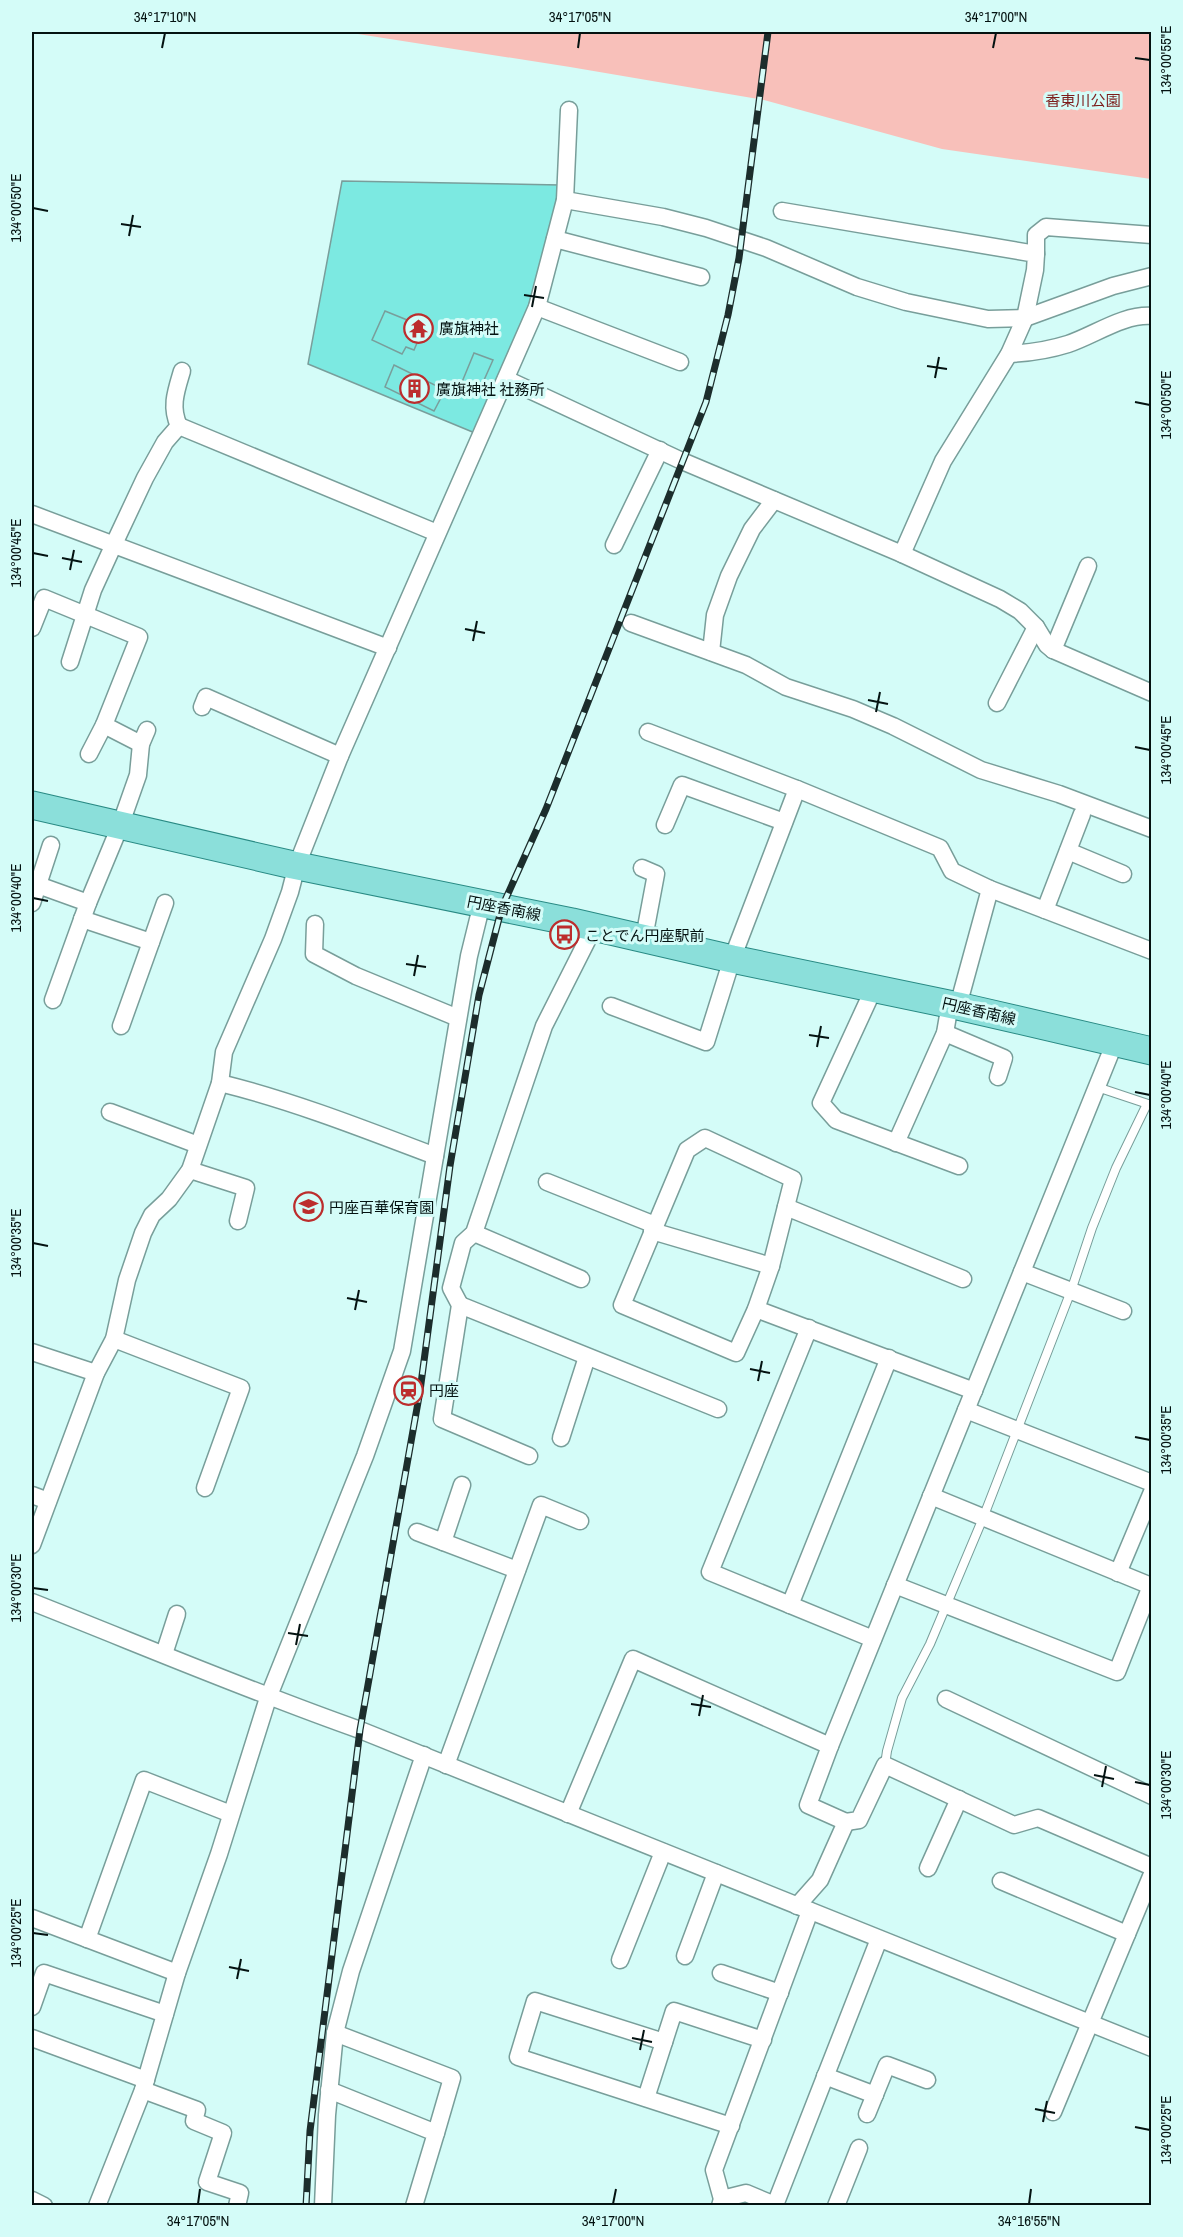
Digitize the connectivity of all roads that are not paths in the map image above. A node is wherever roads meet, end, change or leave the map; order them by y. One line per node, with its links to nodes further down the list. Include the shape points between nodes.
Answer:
1 (569, 110): 2 (street)
2 (565, 200): 5 (street); 11 (street, via 706,228 906,302 988,319)
3 (782, 211): 6 (street)
4 (1152, 235): 6 (street, via 1046,227 1036,235)
5 (555, 239): 8 (street); 9 (street)
6 (1036, 254): 11 (street)
7 (1152, 276): 11 (street)
8 (701, 277)
9 (537, 307): 13 (street); 15 (street)
10 (1152, 316): 12 (street, via 1128,319 1038,352)
11 (1025, 318): 12 (street)
12 (1009, 354): 23 (street, via 943,461)
13 (680, 362)
14 (182, 371): 16 (street, via 174,399)
15 (506, 379): 17 (street); 20 (street)
16 (179, 426): 20 (street); 21 (street, via 145,478)
17 (660, 450): 18 (street); 22 (street)
18 (774, 500): 23 (street); 31 (street, via 752,529 729,576 715,615)
19 (32, 513): 21 (street)
20 (437, 533): 29 (street)
21 (114, 544): 25 (street); 29 (street)
22 (614, 545)
23 (902, 555): 27 (street, via 1000,599)
24 (1088, 566): 30 (street)
25 (86, 616): 28 (street, via 44,598); 32 (street); 36 (street, via 139,637)
26 (631, 624): 31 (street)
27 (1036, 627): 30 (street); 34 (street)
28 (32, 628)
29 (388, 648): 39 (street)
30 (1053, 650): 33 (street)
31 (711, 651): 46 (street, via 786,687 893,726 981,770)
32 (70, 662)
33 (1152, 693)
34 (997, 703)
35 (202, 707): 39 (street, via 206,697)
36 (104, 725): 38 (street); 45 (street, via 144,737 138,775)
37 (648, 732): 40 (street)
38 (89, 754)
39 (340, 756): 49 (street)
40 (796, 789): 43 (street); 53 (street, via 940,848 952,871)
41 (32, 805): 45 (main road, 円座香南線)
42 (1082, 814): 48 (street)
43 (784, 822): 44 (street, via 682,785); 64 (street)
44 (665, 825)
45 (120, 826): 49 (main road, 円座香南線); 58 (street)
46 (1152, 829)
47 (51, 845): 52 (street)
48 (1068, 851): 51 (street); 57 (street)
49 (297, 866): 56 (main road, 円座香南線); 75 (street, via 273,939 225,1052)
50 (642, 868): 61 (street, via 656,874)
51 (1123, 874)
52 (38, 885): 54 (street); 58 (street)
53 (990, 889): 57 (street); 67 (street)
54 (32, 903)
55 (165, 903): 62 (street)
56 (482, 903): 60 (main road, 円座香南線); 69 (street)
57 (1045, 910): 63 (street)
58 (85, 911): 62 (street); 66 (street)
59 (315, 924): 69 (street, via 314,954 356,976)
60 (594, 927): 61 (main road, 円座香南線); 88 (street, via 544,1026)
61 (644, 938): 64 (main road, 円座香南線)
62 (150, 942): 70 (street)
63 (1152, 951)
64 (732, 959): 65 (main road, 円座香南線); 68 (street, via 706,1042)
65 (874, 988): 67 (main road, 円座香南線); 79 (street, via 821,1103 836,1120)
66 (53, 1000)
67 (954, 1005): 71 (street); 72 (main road, 円座香南線)
68 (610, 1006)
69 (458, 1018): 81 (street)
70 (121, 1026)
71 (945, 1033): 74 (street, via 1004,1058); 79 (street)
72 (1115, 1042): 73 (main road, 円座香南線); 76 (street)
73 (1152, 1051)
74 (998, 1077)
75 (220, 1083): 80 (street); 81 (street, via 262,1093)
76 (1097, 1087): 77 (lane); 90 (street)
77 (1149, 1105): 93 (lane, via 1116,1168)
78 (110, 1112): 80 (street)
79 (896, 1143): 82 (street)
80 (198, 1145): 83 (street)
81 (435, 1156): 130 (street, via 402,1351 365,1456)
82 (959, 1166)
83 (190, 1170): 86 (street, via 246,1188); 98 (street, via 142,1233 126,1280)
84 (548, 1182): 87 (street)
85 (786, 1207): 87 (street, via 793,1179 705,1138 687,1150); 89 (street); 91 (street)
86 (237, 1221)
87 (654, 1228): 89 (street); 95 (street, via 621,1305 736,1353)
88 (474, 1233): 92 (street); 94 (street, via 463,1243 451,1288)
89 (771, 1266): 95 (street)
90 (1022, 1272): 93 (street); 103 (street)
91 (963, 1279)
92 (581, 1280)
93 (1071, 1291): 96 (street); 106 (lane)
94 (460, 1305): 100 (street); 108 (street, via 442,1419)
95 (756, 1309): 97 (street)
96 (1123, 1311)
97 (809, 1328): 101 (street); 125 (street, via 710,1572)
98 (114, 1339): 102 (street); 111 (street, via 241,1388)
99 (32, 1352): 102 (street)
100 (587, 1357): 104 (street); 107 (street)
101 (889, 1358): 103 (street); 125 (street)
102 (96, 1373): 115 (street)
103 (974, 1391): 105 (street)
104 (718, 1409)
105 (966, 1410): 106 (street); 114 (street)
106 (1016, 1430): 109 (street); 116 (lane)
107 (561, 1438)
108 (529, 1456)
109 (1152, 1483)
110 (462, 1485): 119 (street)
111 (205, 1488)
112 (1152, 1492): 122 (street)
113 (32, 1495): 115 (street)
114 (931, 1496): 116 (street); 123 (street)
115 (48, 1501): 120 (street)
116 (983, 1518): 122 (street); 126 (lane)
117 (580, 1521): 121 (street, via 541,1505)
118 (417, 1533): 119 (street)
119 (443, 1542): 121 (street)
120 (32, 1545)
121 (517, 1570): 134 (street)
122 (1118, 1573): 126 (street, via 1150,1586 1117,1672)
123 (895, 1585): 126 (street); 128 (street)
124 (32, 1602): 129 (street)
125 (790, 1605): 128 (street)
126 (945, 1605): 135 (lane, via 902,1698)
127 (177, 1614): 129 (street)
128 (873, 1639): 132 (street)
129 (164, 1654): 130 (street)
130 (268, 1698): 133 (street); 138 (street)
131 (946, 1698): 136 (street)
132 (830, 1746): 139 (street, via 633,1659); 140 (street, via 808,1805)
133 (424, 1755): 134 (street); 160 (street, via 351,1971)
134 (446, 1765): 139 (street)
135 (885, 1765): 137 (street); 140 (street, via 859,1820)
136 (1152, 1796)
137 (959, 1799): 142 (street, via 1014,1825 1038,1818); 143 (street)
138 (231, 1814): 150 (street, via 144,1780); 154 (street)
139 (568, 1814): 141 (street)
140 (846, 1822): 147 (street)
141 (663, 1852): 144 (street); 153 (street)
142 (1152, 1867)
143 (928, 1868)
144 (716, 1873): 147 (street); 152 (street)
145 (1152, 1874): 149 (street)
146 (1001, 1881): 149 (street)
147 (804, 1908): 151 (street); 156 (street)
148 (32, 1918): 150 (street)
149 (1127, 1934): 159 (street)
150 (87, 1939): 154 (street)
151 (879, 1939): 159 (street); 165 (street)
152 (685, 1956)
153 (620, 1960)
154 (177, 1973): 158 (street)
155 (721, 1973): 156 (street)
156 (780, 1993): 162 (street)
157 (32, 2007): 158 (street, via 44,1972)
158 (165, 2014): 167 (street)
159 (1090, 2024): 164 (street); 171 (street)
160 (335, 2033): 168 (street); 174 (street, via 452,2078)
161 (32, 2038): 167 (street)
162 (763, 2040): 163 (street, via 674,2011); 173 (street)
163 (664, 2042): 170 (street); 170 (street, via 535,2001 518,2057)
164 (1152, 2048)
165 (825, 2076): 169 (street); 183 (street)
166 (927, 2080): 169 (street, via 888,2065)
167 (145, 2085): 179 (street); 180 (street, via 197,2110 194,2121 223,2133 207,2182 240,2193)
168 (329, 2090): 174 (street); 181 (street)
169 (875, 2095): 172 (street)
170 (646, 2098): 173 (street)
171 (1053, 2112)
172 (867, 2114)
173 (731, 2126): 177 (street, via 714,2170)
174 (436, 2133): 182 (street)
175 (859, 2148): 184 (street)
176 (32, 2200): 178 (street)
177 (721, 2202): 183 (street, via 746,2193)
178 (44, 2205)
179 (97, 2205)
180 (237, 2205)
181 (323, 2205)
182 (414, 2205)
183 (776, 2205)
184 (837, 2205)

